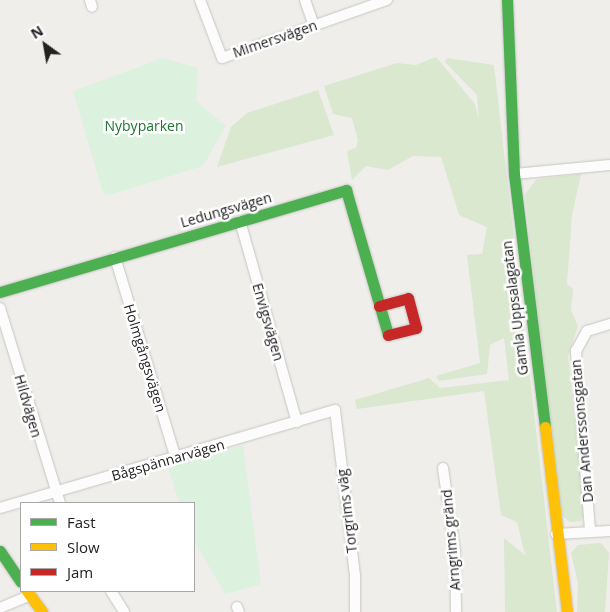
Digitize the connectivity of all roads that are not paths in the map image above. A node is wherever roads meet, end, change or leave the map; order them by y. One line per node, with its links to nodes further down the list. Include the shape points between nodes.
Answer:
1 (200, 0): 5 (street, Mimersvägen, via 222,58)
2 (305, 0): 5 (street)
3 (387, 0): 5 (street, Mimersvägen)
4 (507, 0): 7 (street, Gamla Uppsalagatan)
5 (314, 26)
6 (610, 165): 7 (street)
7 (514, 174): 23 (street, Gamla Uppsalagatan)
8 (240, 221): 9 (street, Ledungsvägen); 11 (street, Ledungsvägen, via 346,190); 15 (street, Envigsvägen)
9 (115, 257): 10 (street, Ledungsvägen); 16 (street, Holmgångsvägen)
10 (0, 292)
11 (379, 306)
12 (0, 308): 18 (street, Hildvägen)
13 (610, 324): 21 (street, Dan Anderssonsgatan, via 587,331 576,351)
14 (335, 410): 15 (street, Bågspännarvägen); 31 (street, Torgrims väg, via 356,576)
15 (297, 422): 16 (street, Bågspännarvägen)
16 (176, 459): 18 (street, Bågspännarvägen)
17 (443, 468): 32 (street, Arngrims gränd, via 455,552)
18 (53, 492): 19 (street, Hildvägen); 20 (street, Bågspännarvägen)
19 (59, 502)
20 (0, 508)
21 (590, 530): 22 (street); 23 (street)
22 (610, 531)
23 (556, 534): 33 (street, Gamla Uppsalagatan)
24 (0, 551): 25 (street)
25 (20, 581)
26 (112, 592): 30 (street)
27 (29, 593): 28 (street); 29 (street)
28 (0, 608)
29 (42, 612)
30 (124, 612)
31 (355, 612)
32 (456, 612)
33 (567, 612)

